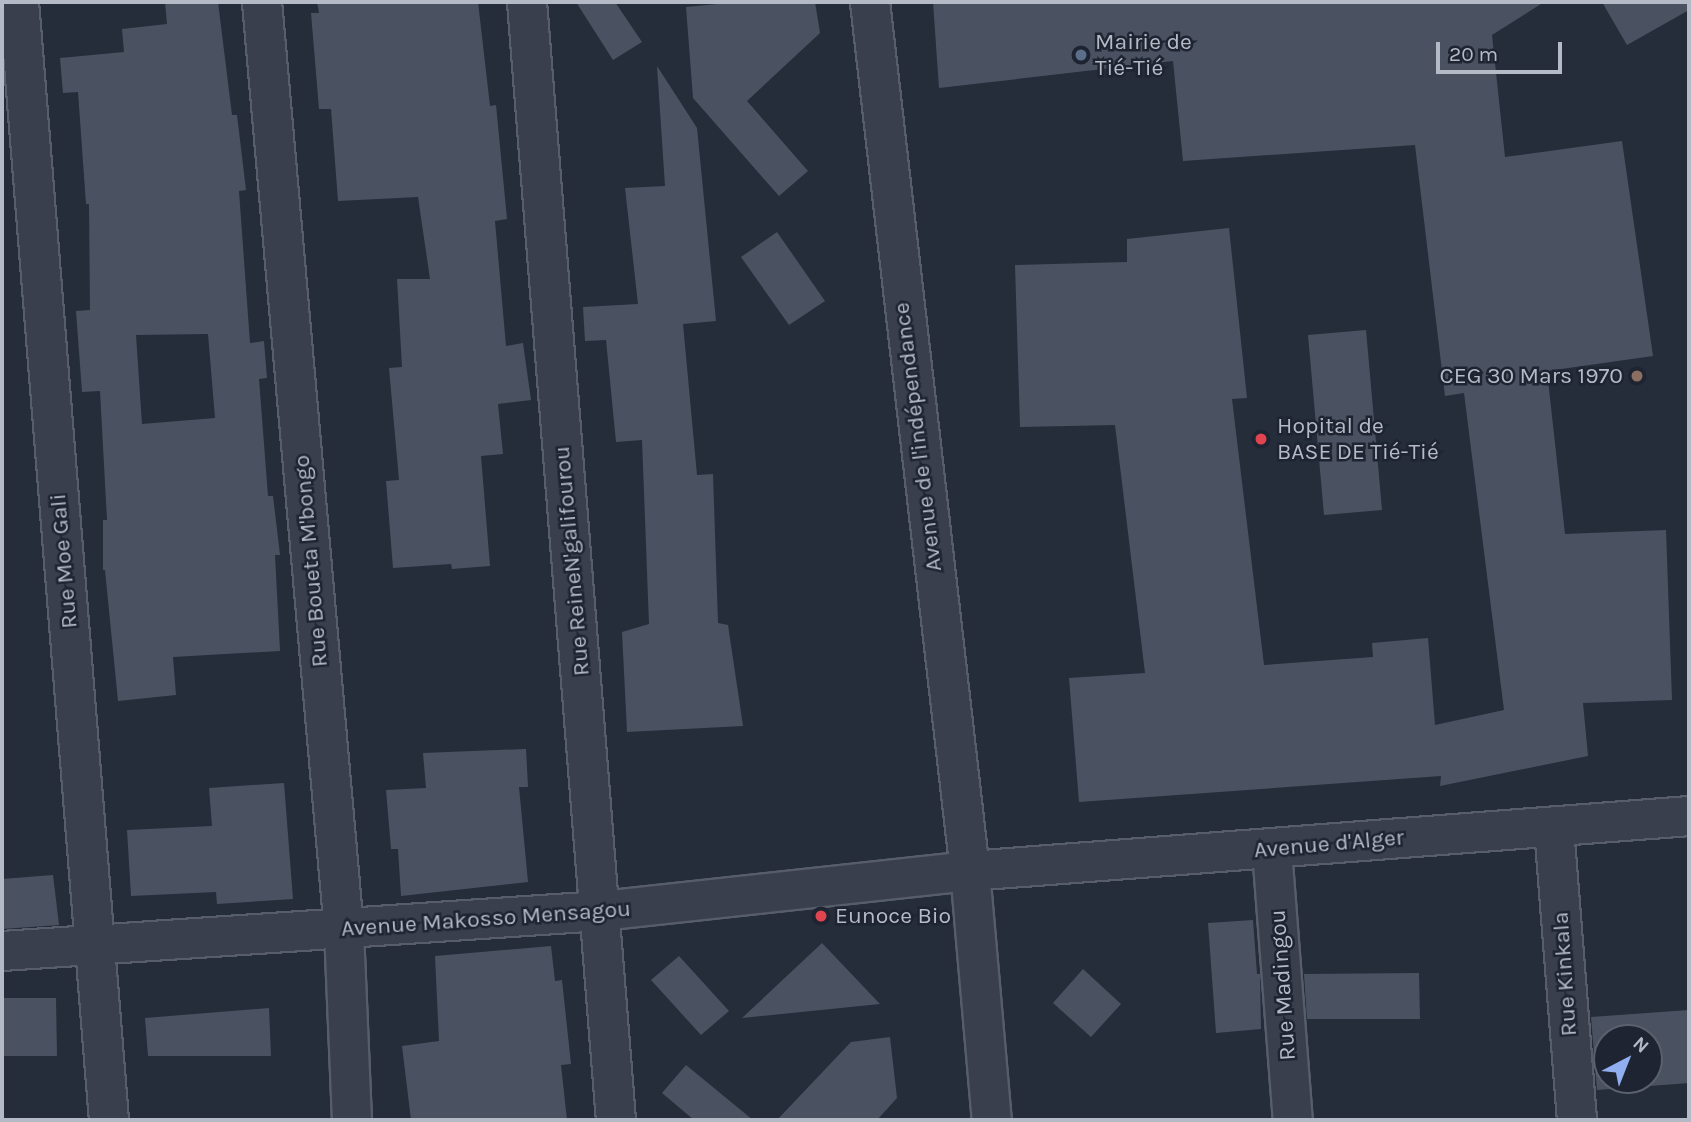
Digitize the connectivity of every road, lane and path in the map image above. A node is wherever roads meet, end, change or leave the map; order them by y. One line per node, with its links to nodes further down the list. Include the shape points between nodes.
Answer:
1 (19, 2): 11 (street, Rue Moe Gali)
2 (262, 2): 10 (street, Rue Boueta M'bongo)
3 (527, 2): 9 (street, Rue ReineN'galifourou)
4 (870, 2): 8 (street, Avenue de l'indépendance)
5 (1689, 816): 6 (street, Avenue d'Alger)
6 (1554, 828): 7 (street, Avenue d'Alger); 18 (street, Rue Kinkala)
7 (1272, 849): 8 (street, Avenue d'Alger); 17 (street, Rue Madingou)
8 (970, 871): 9 (street, Avenue Makosso Mensagou); 16 (street)
9 (601, 911): 10 (street, Avenue Makosso Mensagou); 15 (street, Rue ReineN'galifourou)
10 (344, 930): 11 (street, Avenue Makosso Mensagou); 14 (street, Rue Boueta M'bongo)
11 (95, 947): 12 (street, Avenue Makosso Mensagou); 13 (street, Rue Moe Gali)
12 (2, 951)
13 (109, 1120)
14 (352, 1120)
15 (617, 1120)
16 (992, 1120)
17 (1293, 1120)
18 (1577, 1120)

